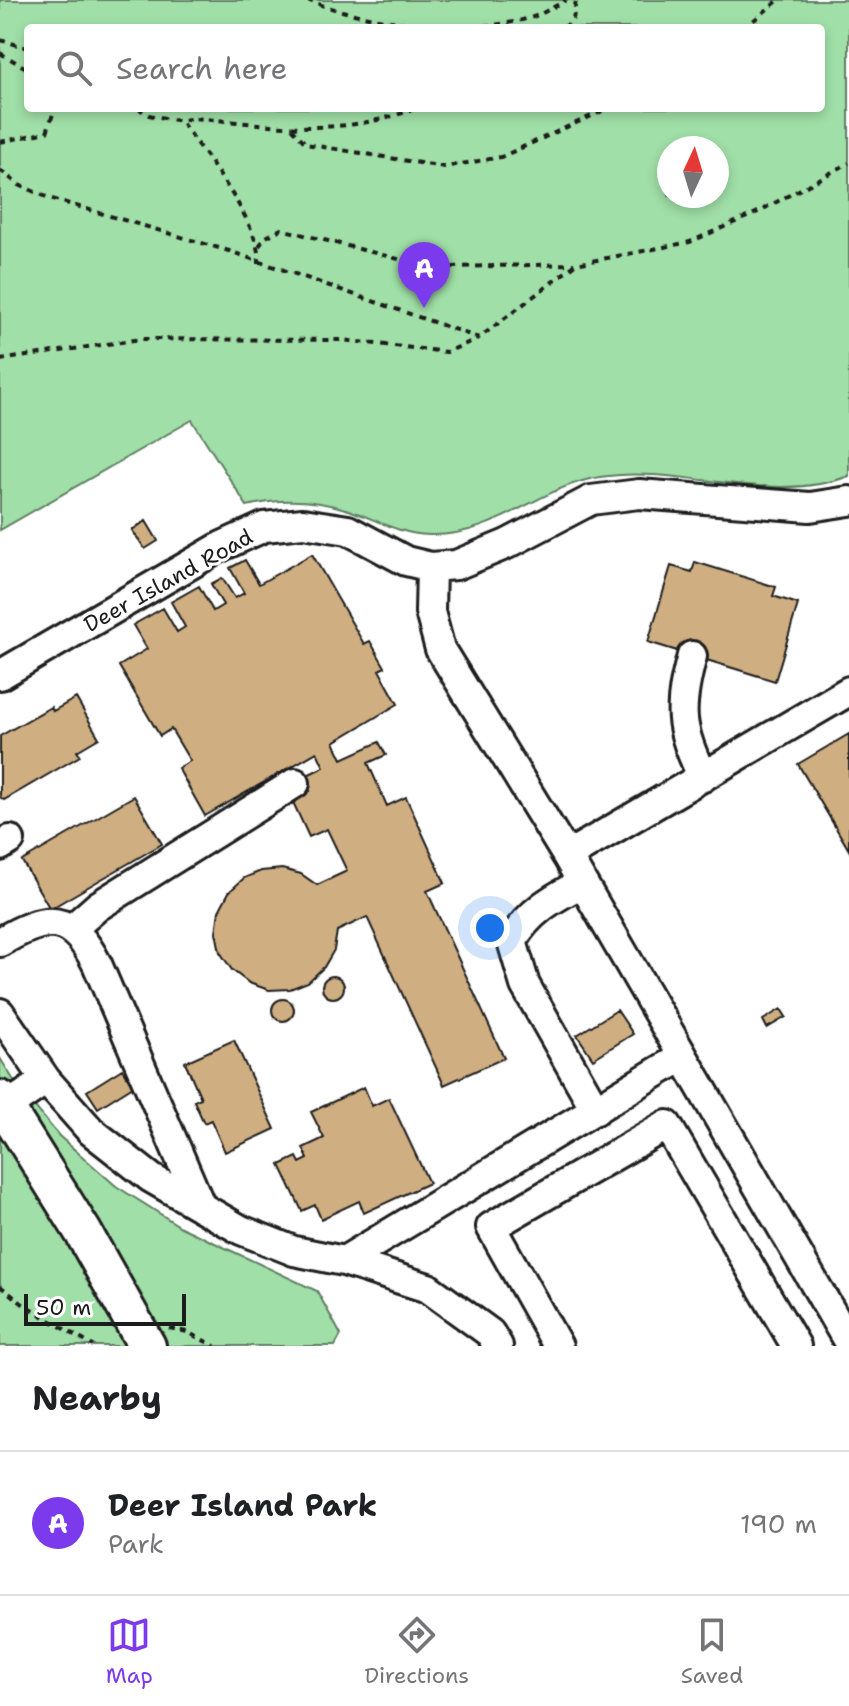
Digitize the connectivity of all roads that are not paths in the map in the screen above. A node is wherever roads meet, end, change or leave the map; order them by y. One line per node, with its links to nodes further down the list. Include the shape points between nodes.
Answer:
1 (849, 501): 2 (street, Deer Island Road, via 769,506 639,494 591,500 507,544 456,565)
2 (431, 567): 4 (street, Deer Island Road, via 406,561 348,530 303,523 264,527); 8 (street, via 430,612 440,649)
3 (692, 656): 6 (street, via 680,702 682,727)
4 (0, 675)
5 (849, 691): 6 (street)
6 (703, 777): 8 (street)
7 (295, 783): 10 (street, via 98,906)
8 (567, 856): 9 (street)
9 (582, 883): 13 (street); 16 (street, via 522,922 512,941 525,985)
10 (73, 928): 11 (street, via 40,924); 17 (street, via 97,964)
11 (0, 942)
12 (0, 1013): 14 (street)
13 (682, 1057): 16 (street); 19 (street)
14 (46, 1080): 15 (street); 17 (street, via 91,1131 151,1178)
15 (3, 1104): 20 (main road)
16 (596, 1110): 18 (street)
17 (201, 1207): 18 (street, via 294,1251)
18 (344, 1261): 21 (street, via 428,1288 490,1333)
19 (849, 1343)
20 (147, 1346)
21 (498, 1346)
22 (558, 1346): 23 (street, via 491,1227 667,1125)
23 (796, 1346)

